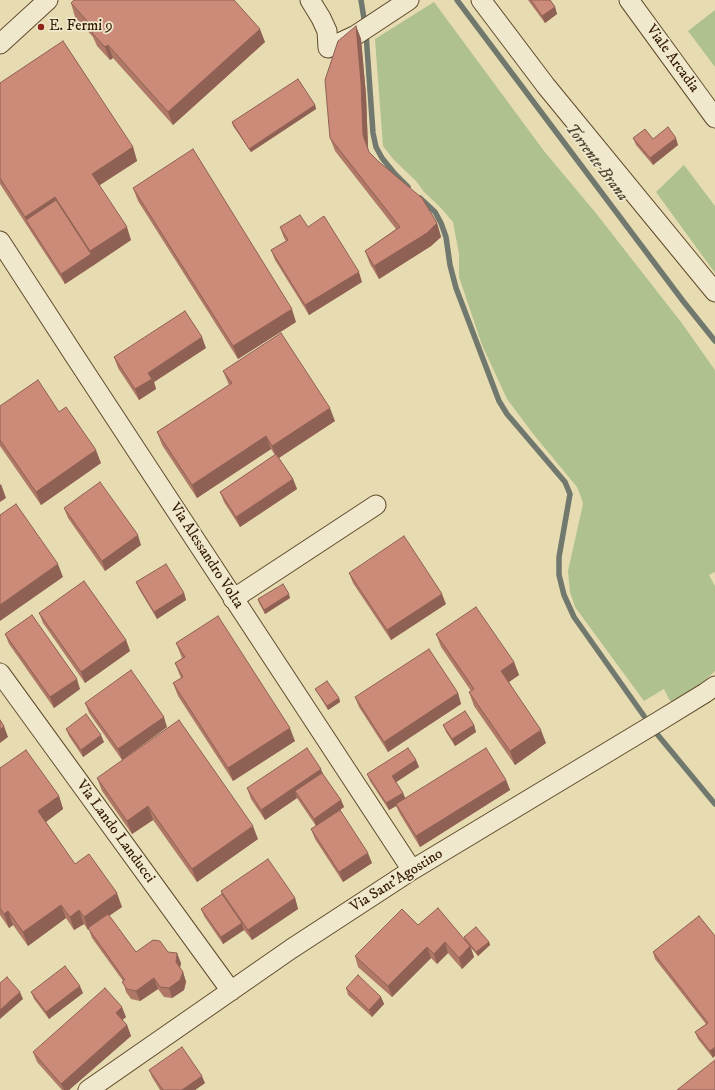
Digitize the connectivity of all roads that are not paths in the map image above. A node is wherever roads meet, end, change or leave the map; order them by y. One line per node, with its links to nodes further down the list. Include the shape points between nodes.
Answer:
1 (48, 0): 6 (street)
2 (310, 0): 3 (street, via 327,30 328,48 356,35)
3 (409, 0)
4 (481, 0): 9 (street, via 546,86)
5 (629, 0): 7 (street, Viale Arcadia)
6 (0, 44)
7 (715, 118)
8 (0, 241): 11 (street, Via Alessandro Volta)
9 (715, 292)
10 (376, 505): 11 (street)
11 (233, 599): 14 (street, Via Alessandro Volta)
12 (0, 673): 15 (street, Via Lando Landucci)
13 (715, 686): 14 (street, Via Sant'Agostino)
14 (412, 870): 15 (street, Via Sant'Agostino)
15 (231, 991): 16 (street, Via Sant'Agostino)
16 (88, 1090)

